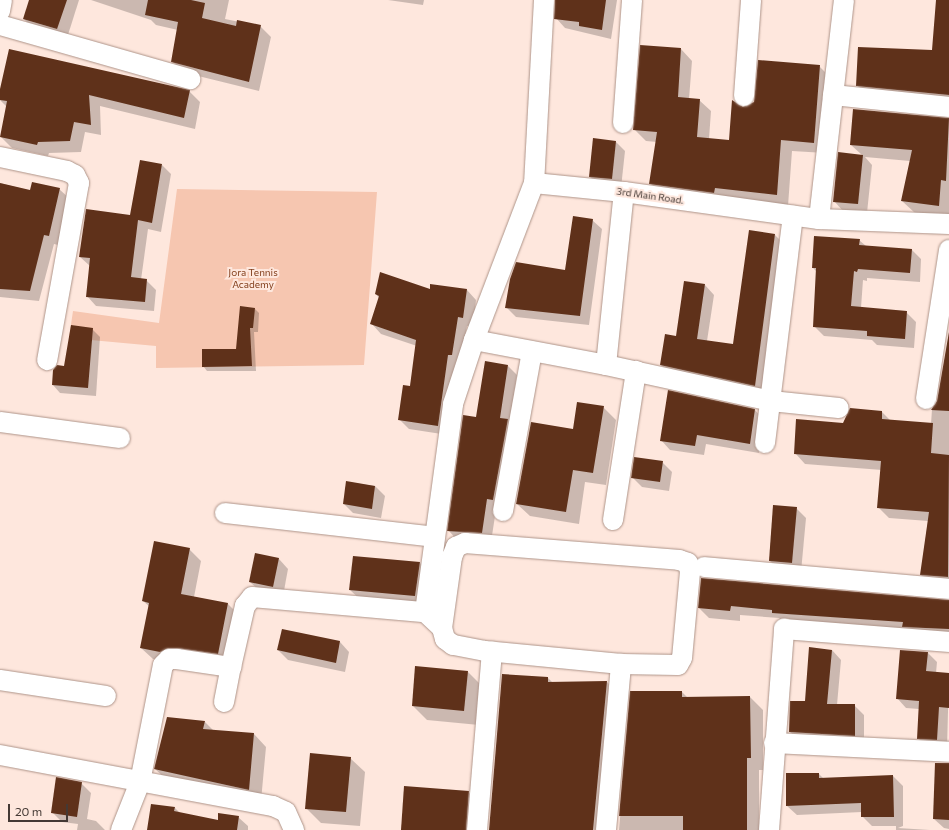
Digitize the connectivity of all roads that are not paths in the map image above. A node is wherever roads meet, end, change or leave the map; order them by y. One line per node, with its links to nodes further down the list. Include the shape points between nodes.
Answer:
1 (2, 0): 6 (street)
2 (544, 0): 14 (street)
3 (632, 0): 12 (street)
4 (751, 0): 10 (street)
5 (844, 0): 9 (street)
6 (0, 11)
7 (0, 25): 8 (street)
8 (190, 79)
9 (833, 95): 11 (street); 17 (street)
10 (744, 96)
11 (949, 107)
12 (623, 123)
13 (0, 157): 22 (street, via 67,171 75,175 79,183)
14 (534, 183): 15 (street, 3rd Main Road.); 20 (street)
15 (624, 192): 16 (street, 3rd Main Road.); 23 (street)
16 (793, 216): 17 (street, 3rd Main Road.); 26 (street)
17 (820, 219): 18 (street, 3rd Main Road.)
18 (949, 224)
19 (949, 250): 25 (street)
20 (474, 340): 21 (street); 34 (street, via 453,404)
21 (532, 352): 23 (street); 31 (street)
22 (47, 360)
23 (606, 365): 24 (street)
24 (636, 372): 26 (street); 33 (street)
25 (926, 399)
26 (771, 401): 27 (street); 30 (street)
27 (839, 408)
28 (0, 422): 29 (street)
29 (120, 438)
30 (765, 443)
31 (503, 511)
32 (225, 513): 34 (street)
33 (612, 520)
34 (435, 537): 37 (street)
35 (704, 567): 36 (street)
36 (949, 589)
37 (424, 612): 38 (street); 42 (street, via 252,597 245,606)
38 (442, 628): 40 (street, via 444,639 453,645); 41 (street, via 452,557 456,547 465,543 680,560 688,564 690,572 682,658 678,666)
39 (949, 642): 46 (street, via 784,629)
40 (492, 652): 41 (street); 52 (street)
41 (621, 664): 53 (street)
42 (231, 667): 45 (street); 49 (street, via 177,659 169,659 163,665)
43 (0, 680): 44 (street)
44 (106, 696)
45 (224, 702)
46 (774, 743): 47 (street); 54 (street)
47 (949, 752)
48 (0, 755): 49 (street)
49 (140, 782): 50 (street); 51 (street, via 274,806 286,812)
50 (121, 830)
51 (294, 830)
52 (477, 830)
53 (606, 830)
54 (769, 830)

